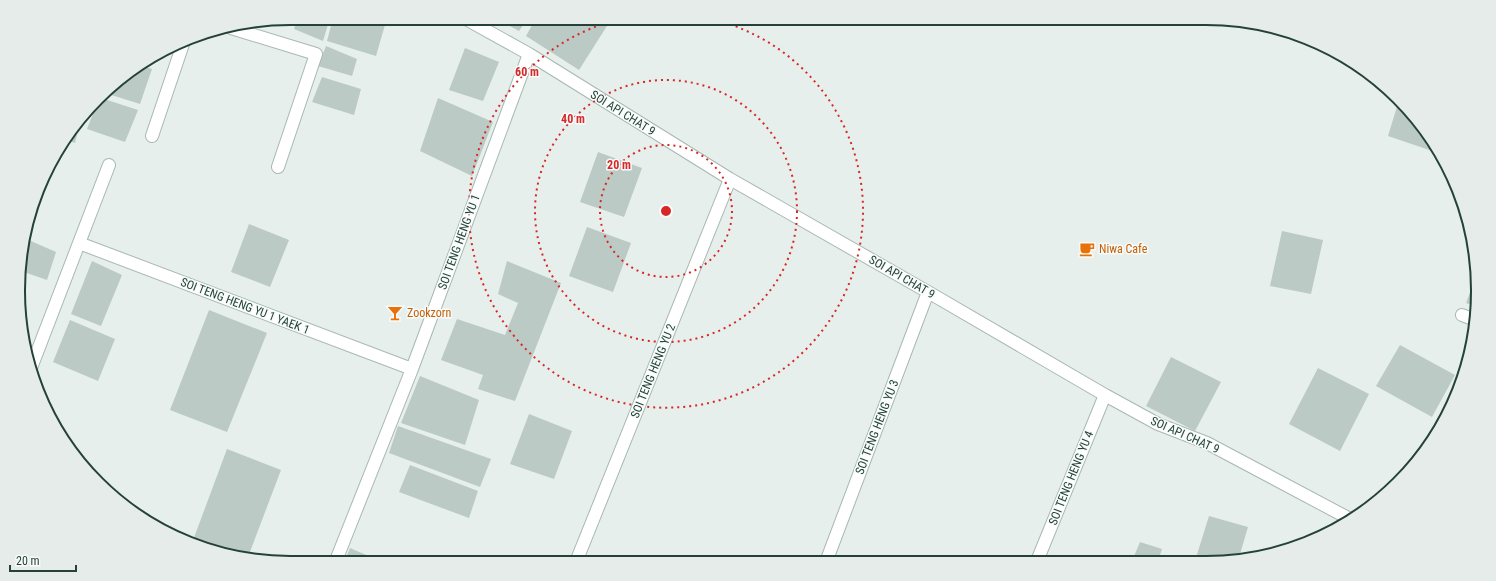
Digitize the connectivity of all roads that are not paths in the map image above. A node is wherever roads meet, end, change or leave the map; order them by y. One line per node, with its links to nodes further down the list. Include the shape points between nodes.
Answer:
1 (477, 25): 4 (street, SOI API CHAT 9)
2 (238, 30): 7 (street, via 316,54)
3 (182, 48): 5 (street)
4 (529, 54): 8 (street, SOI API CHAT 9); 14 (street, SOI TENG HENG YU 1)
5 (152, 136)
6 (109, 165): 9 (street)
7 (278, 167)
8 (730, 179): 10 (street, SOI API CHAT 9); 18 (street, SOI TENG HENG YU 2)
9 (79, 243): 13 (street); 14 (street, SOI TENG HENG YU 1 YAEK 1)
10 (928, 292): 15 (street, SOI API CHAT 9); 19 (street, SOI TENG HENG YU 3)
11 (1462, 316): 12 (street)
12 (1469, 318)
13 (34, 360)
14 (412, 369): 17 (street, SOI TENG HENG YU 1)
15 (1105, 395): 16 (street, SOI API CHAT 9, via 1158,424 1207,443); 20 (street, SOI TENG HENG YU 4)
16 (1345, 516)
17 (338, 556)
18 (578, 556)
19 (828, 556)
20 (1039, 556)

